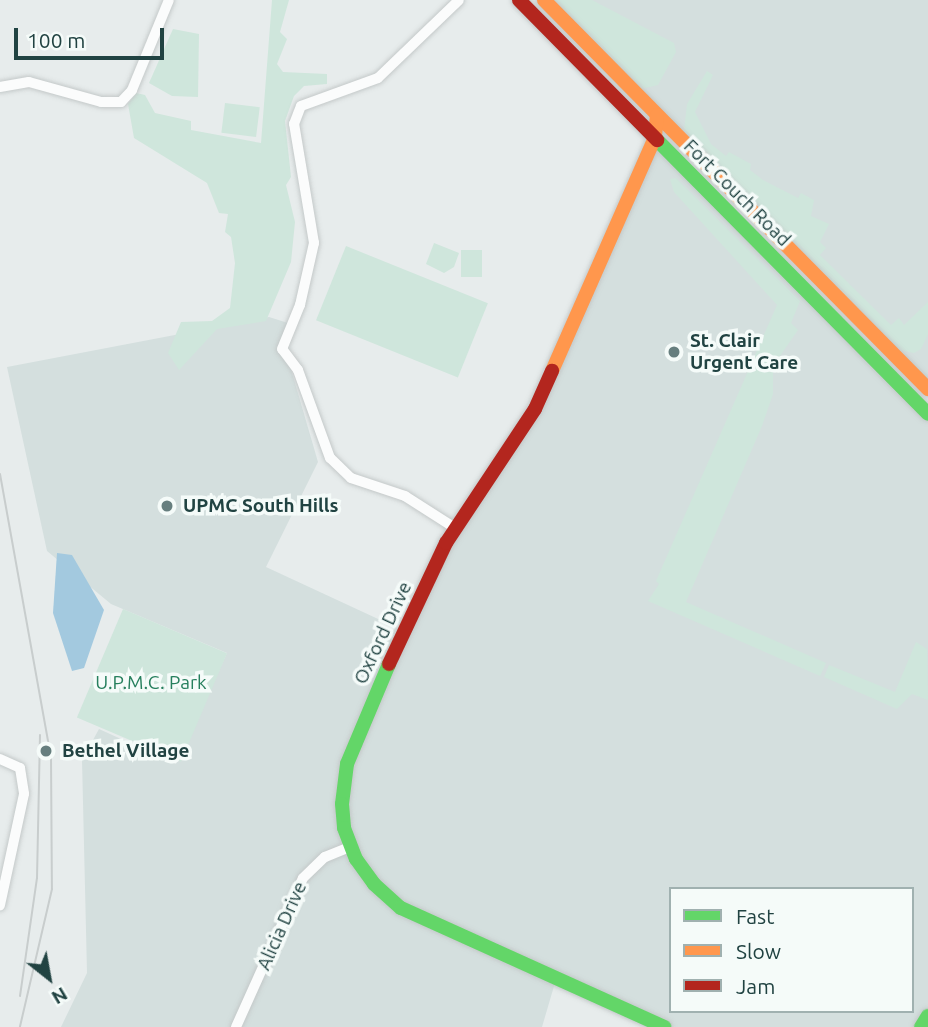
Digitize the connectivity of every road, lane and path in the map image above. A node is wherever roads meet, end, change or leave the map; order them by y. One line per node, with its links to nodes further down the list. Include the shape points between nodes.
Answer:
1 (169, 0): 5 (street, via 132,90 121,102 101,102 29,82)
2 (459, 0): 11 (street, via 378,78 301,106 294,124 314,243 300,305 282,349 298,370 330,458 351,478 405,496)
3 (519, 0): 8 (street, Fort Couch Road)
4 (544, 0): 6 (street, Fort Couch Road)
5 (0, 87)
6 (657, 115): 7 (street, Fort Couch Road); 8 (street, Oxford Drive)
7 (668, 126): 8 (street); 9 (street, Fort Couch Road)
8 (655, 137): 10 (street, Fort Couch Road); 11 (street, Oxford Drive, via 535,409)
9 (928, 389)
10 (928, 414)
11 (455, 528): 13 (street, Oxford Drive, via 352,747 342,804)
12 (0, 759): 14 (street, via 20,768 22,805)
13 (350, 847): 16 (street, Alicia Drive, via 325,857 303,878); 17 (street, Oxford Drive, via 374,884 401,908)
14 (0, 905)
15 (928, 1016): 18 (street)
16 (236, 1027)
17 (664, 1027)
18 (921, 1027)

